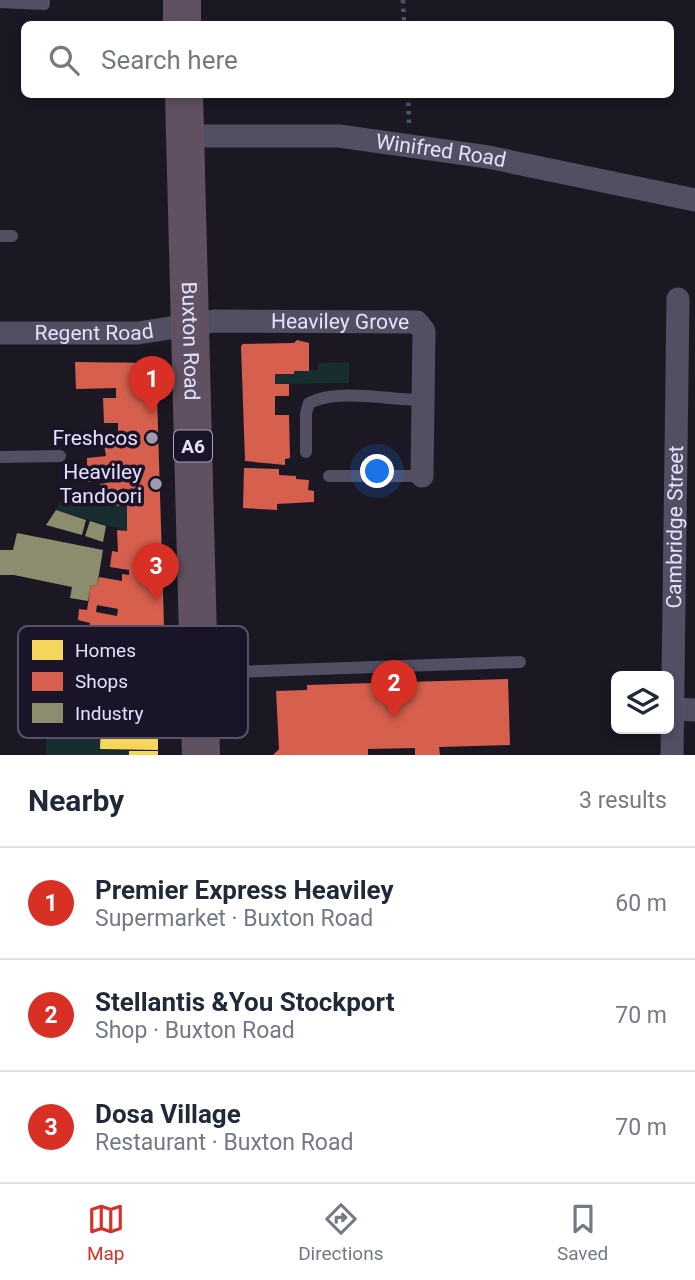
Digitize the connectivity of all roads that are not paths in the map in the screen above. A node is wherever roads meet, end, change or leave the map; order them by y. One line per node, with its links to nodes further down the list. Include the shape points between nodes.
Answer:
1 (44, 0): 3 (lane, via 44,4)
2 (181, 0): 4 (highway)
3 (0, 2)
4 (182, 21)
5 (184, 98): 6 (highway, Buxton Road / A6)
6 (185, 136): 7 (street, Winifred Road, via 339,136 488,157); 9 (highway, Buxton Road / A6)
7 (695, 200)
8 (678, 299): 20 (street, Cambridge Street)
9 (190, 325): 10 (street, Regent Road, via 138,333); 11 (street, Heaviley Grove, via 222,321 417,322 424,331); 17 (highway, Buxton Road / A6)
10 (0, 333)
11 (422, 400): 12 (lane, via 320,397 309,403 306,413); 16 (street, Heaviley Grove)
12 (306, 452)
13 (60, 456): 14 (lane)
14 (0, 457)
15 (329, 476): 16 (lane)
16 (422, 476)
17 (198, 626)
18 (520, 662): 19 (lane)
19 (248, 671)
20 (684, 710): 21 (street, Cambridge Street)
21 (672, 755)

